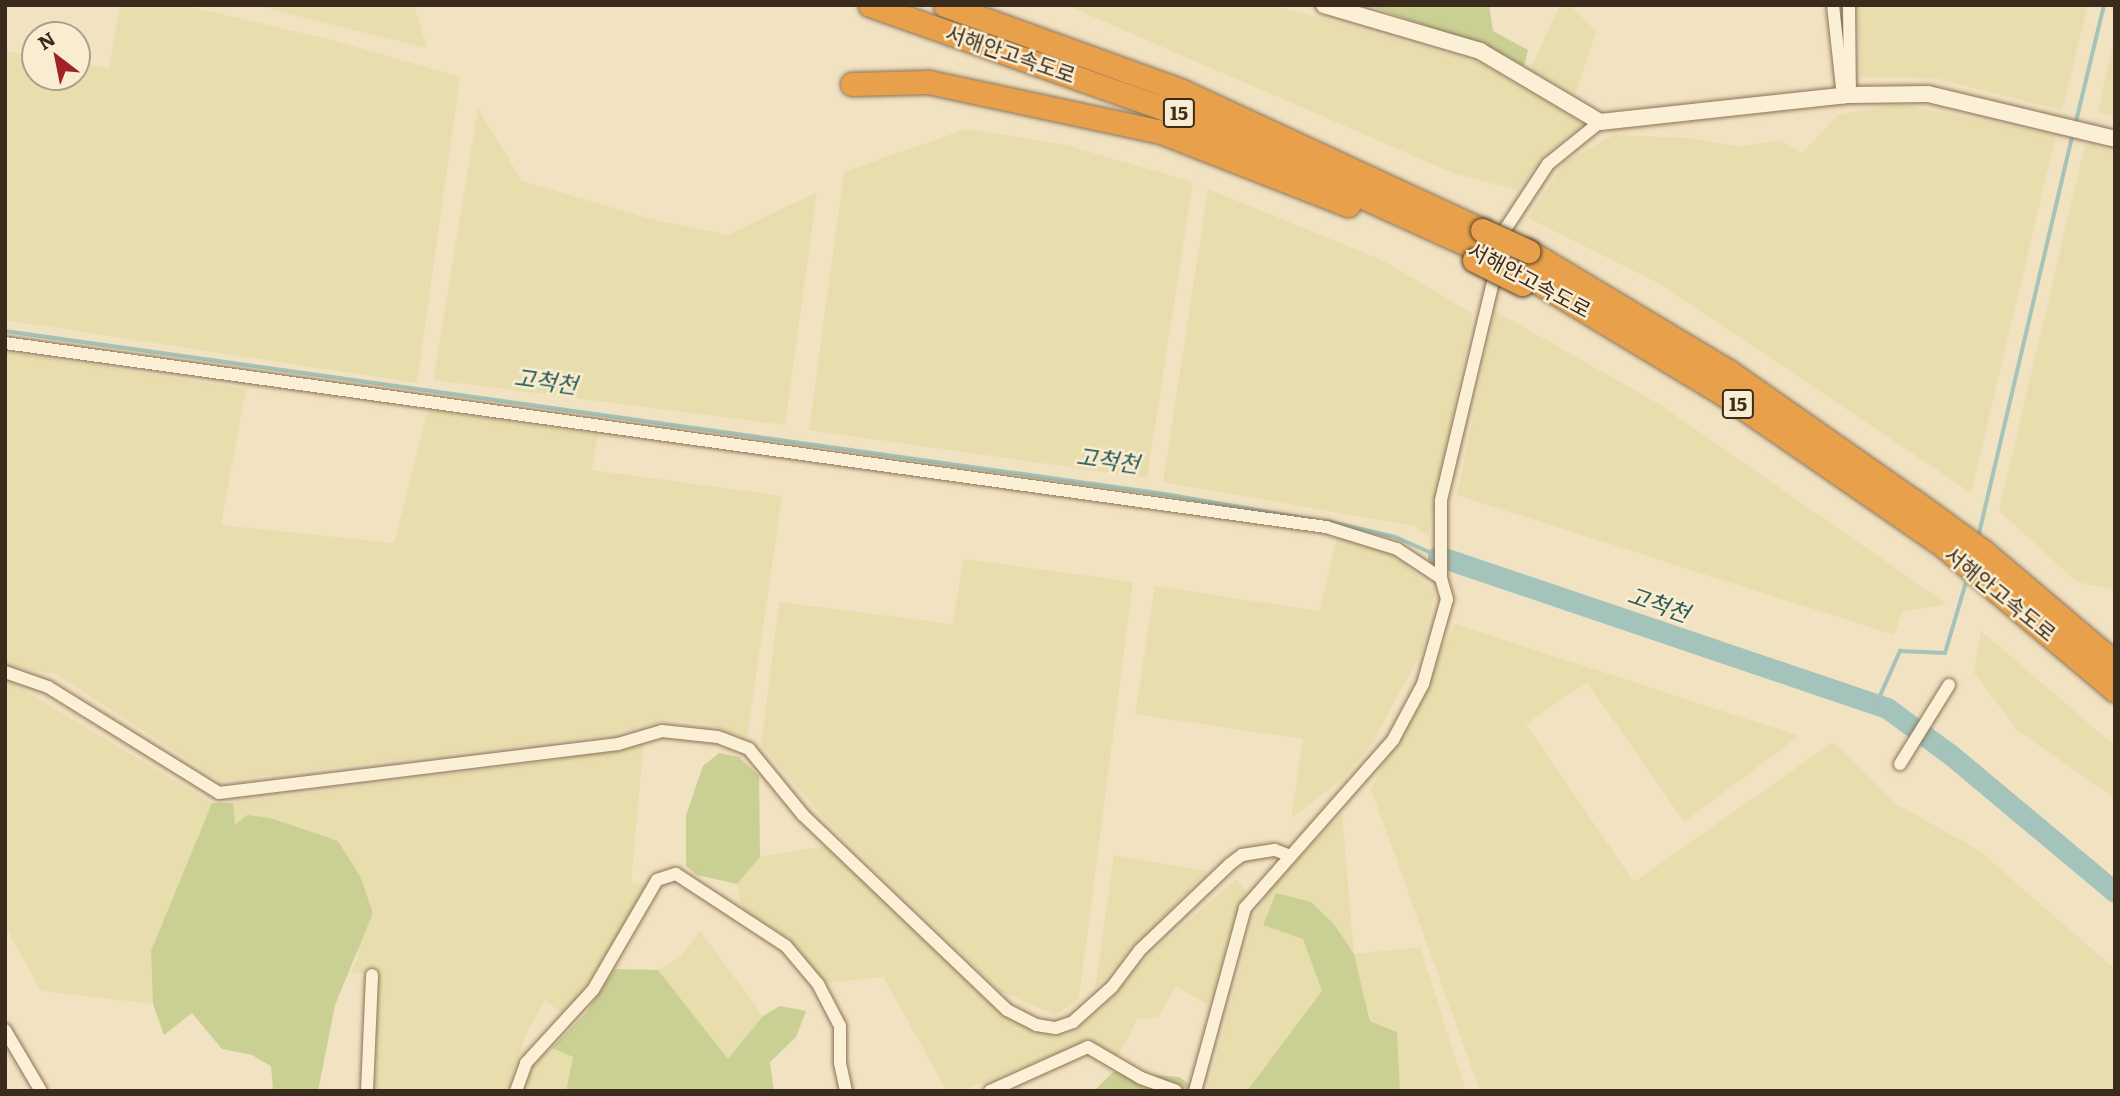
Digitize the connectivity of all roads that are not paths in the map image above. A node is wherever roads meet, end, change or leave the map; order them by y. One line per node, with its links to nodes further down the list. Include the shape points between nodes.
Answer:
1 (870, 5): 10 (highway, 서해안고속도로 / 15, via 1182,114)
2 (945, 5): 10 (highway, 서해안고속도로 / 15, via 1182,91)
3 (1324, 5): 8 (street, via 1480,51)
4 (1833, 5): 7 (street)
5 (1849, 5): 7 (street)
6 (852, 84): 10 (highway, via 928,82 1161,132)
7 (1846, 96): 8 (street); 9 (street, via 1928,94)
8 (1600, 122): 15 (street, via 1548,164 1506,228 1441,500)
9 (2115, 139)
10 (1478, 246): 11 (highway, 서해안고속도로 / 15, bridge); 11 (highway, bridge)
11 (1525, 269): 13 (highway, 서해안고속도로 / 15); 13 (highway, 서해안고속도로 / 15, via 1728,372)
12 (5, 343): 15 (street, via 1326,527 1397,549)
13 (1947, 536): 14 (highway, 서해안고속도로 / 15)
14 (1983, 563): 16 (highway, 서해안고속도로 / 15); 19 (highway, 서해안고속도로 / 15)
15 (1442, 573): 21 (street, via 1447,599 1440,635 1423,684 1393,740)
16 (2115, 663)
17 (5, 672): 21 (street, via 48,687 219,793 605,746 662,731 718,737 749,749 803,815 1007,1010 1046,1026 1073,1022 1112,987 1140,950 1242,855 1275,850)
18 (1950, 685): 20 (street)
19 (2115, 690)
20 (1904, 759)
21 (1288, 855): 30 (street, via 1245,908)
22 (372, 975): 25 (street)
23 (5, 1030): 24 (street)
24 (41, 1091)
25 (367, 1091)
26 (516, 1091): 27 (street, via 526,1063 593,990 657,880 676,874 786,946 818,984 841,1026 839,1063)
27 (846, 1091)
28 (990, 1091): 29 (street, via 1088,1047)
29 (1176, 1091)
30 (1195, 1091)

